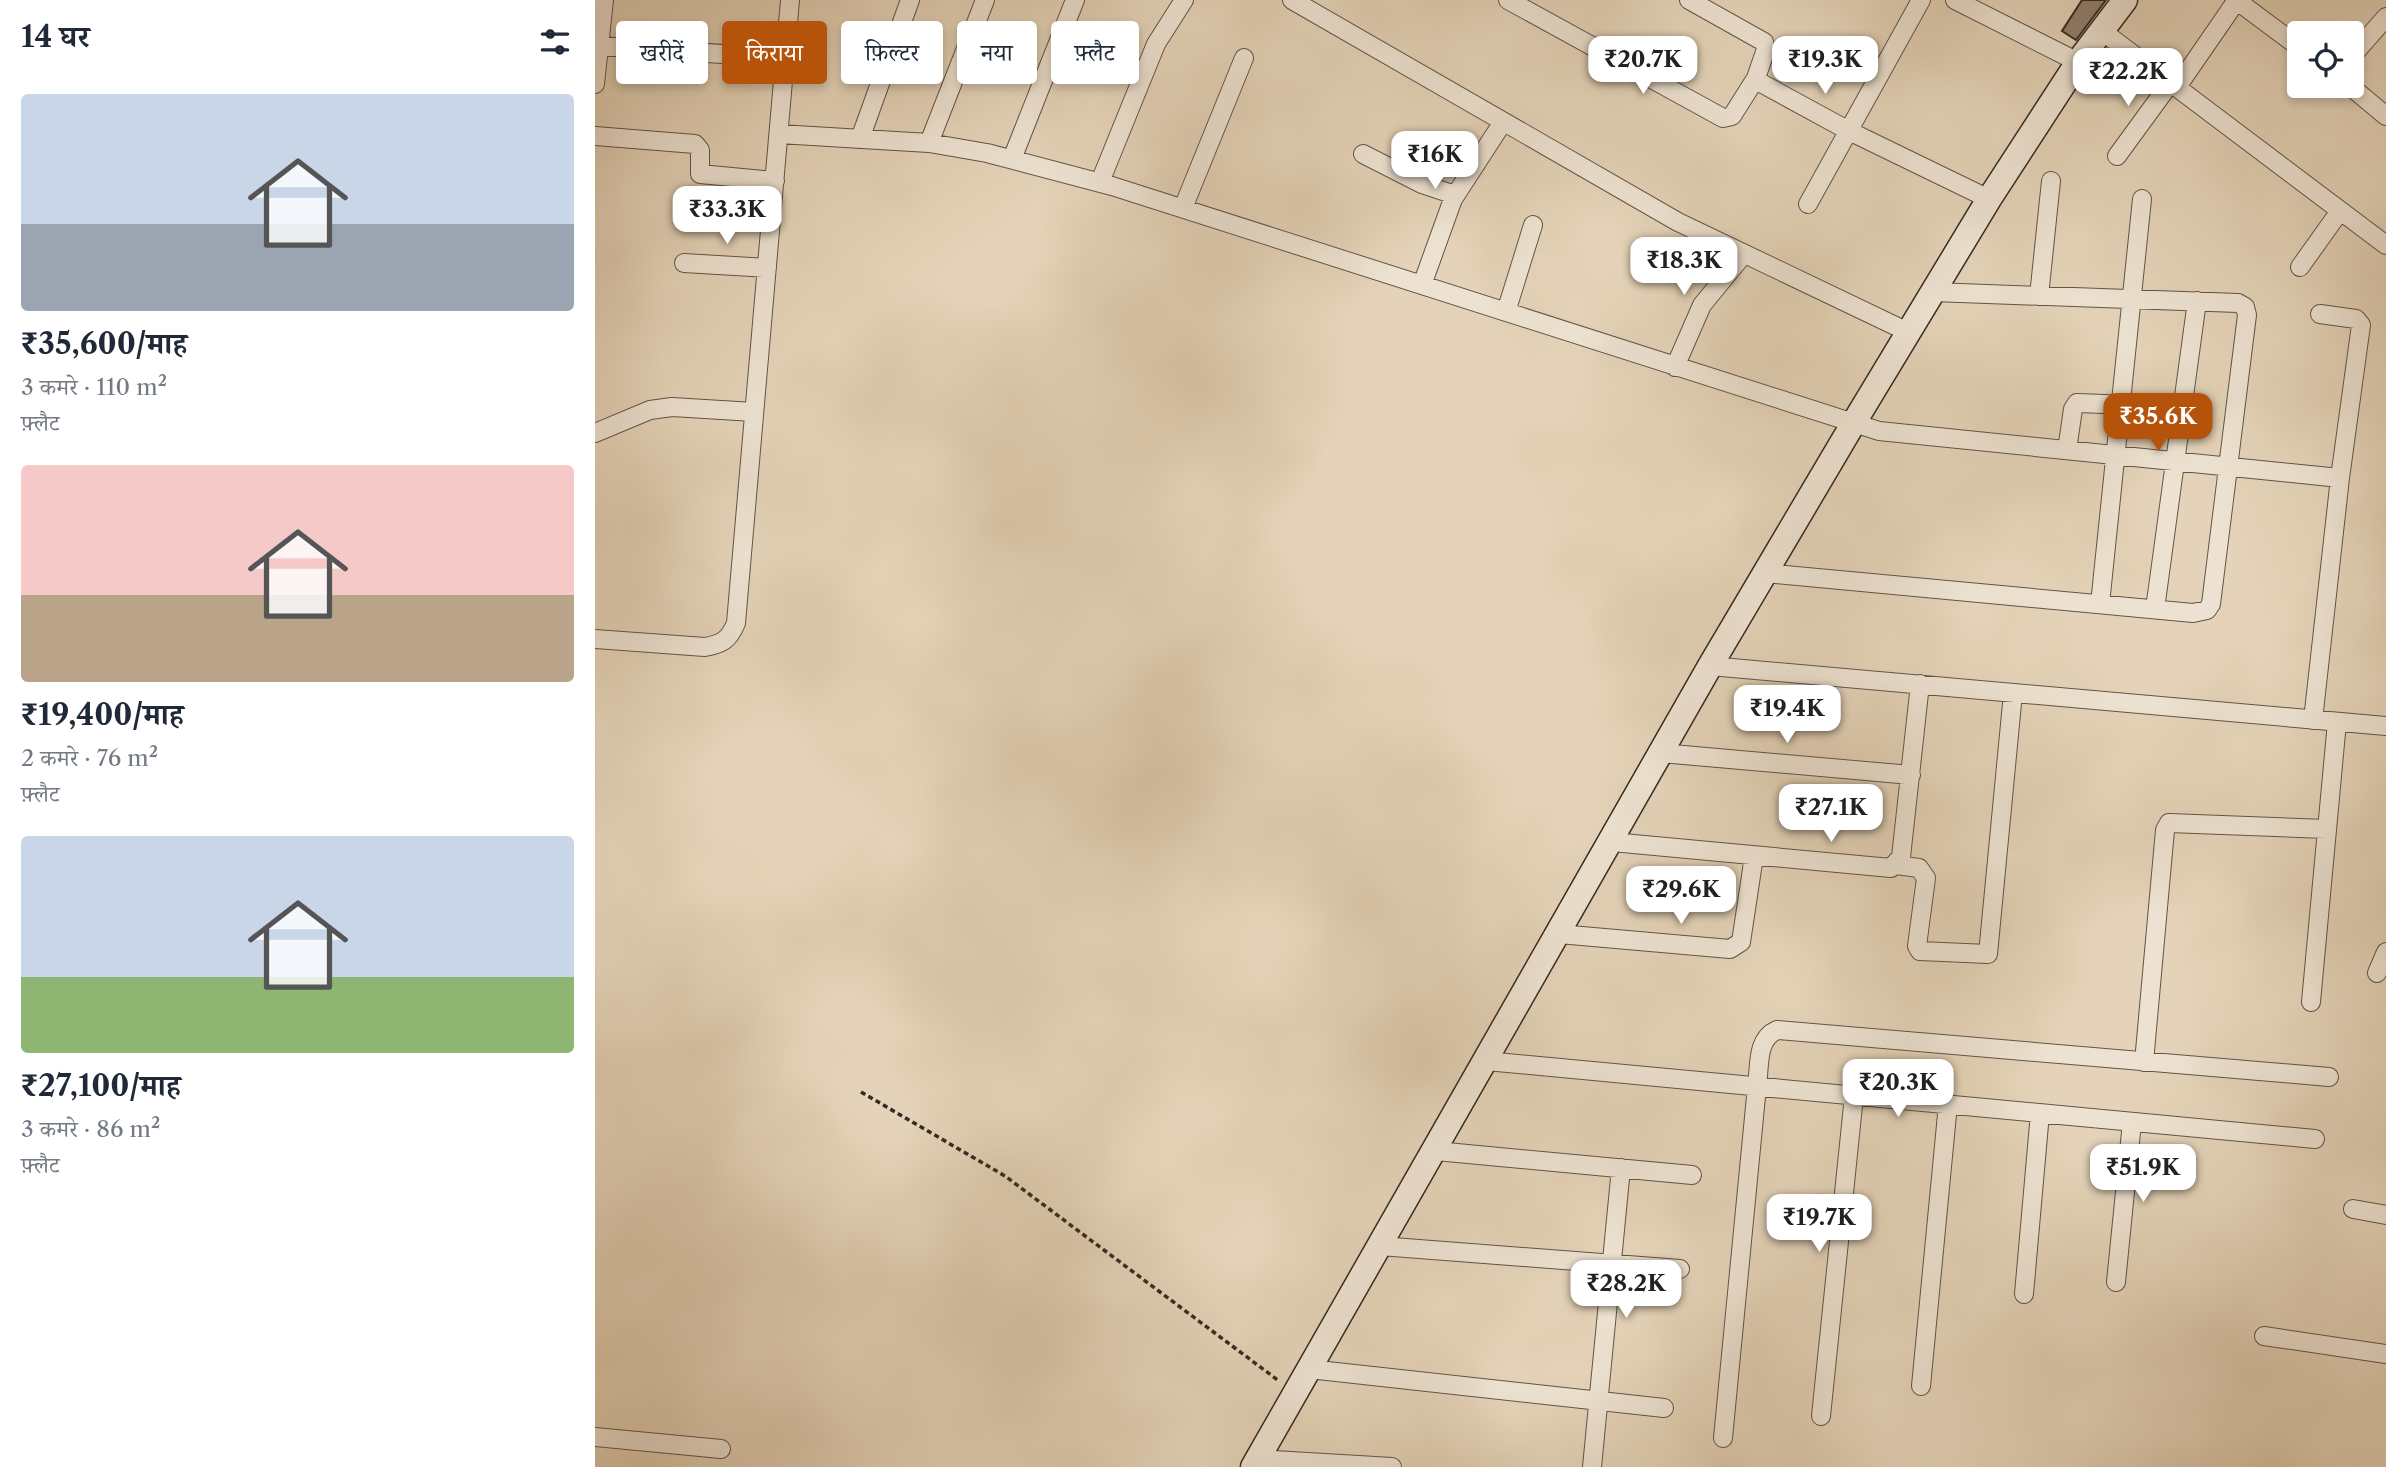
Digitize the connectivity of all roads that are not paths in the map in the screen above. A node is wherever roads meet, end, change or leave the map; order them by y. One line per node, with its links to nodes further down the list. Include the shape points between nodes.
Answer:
1 (604, 0): 19 (street)
2 (790, 0): 15 (street)
3 (910, 0): 33 (street)
4 (985, 0): 34 (street)
5 (1075, 0): 37 (street)
6 (1184, 0): 40 (street, via 1156,44)
7 (1292, 0): 29 (street)
8 (1508, 0): 23 (street, via 1723,118 1732,116)
9 (1689, 0): 23 (street, via 1764,42)
10 (1921, 0): 30 (street)
11 (1955, 0): 22 (street)
12 (2125, 0): 16 (street)
13 (2237, 0): 17 (street); 26 (street)
14 (2386, 17): 18 (street)
15 (788, 21)
16 (2102, 31): 22 (street); 26 (street)
17 (2287, 38)
18 (2364, 42)
19 (599, 46): 20 (street); 24 (street)
20 (722, 54)
21 (1244, 58): 45 (street)
22 (2078, 62): 42 (street)
23 (1756, 78): 30 (street)
24 (595, 84)
25 (783, 84): 31 (street)
26 (2174, 85): 36 (street); 46 (street)
27 (2364, 98): 28 (street)
28 (2386, 116)
29 (1503, 122): 41 (street); 49 (street)
30 (1849, 131): 42 (street); 44 (street)
31 (779, 134): 33 (street); 38 (street)
32 (595, 136): 38 (street, via 695,144 700,150 700,174)
33 (860, 139): 34 (street)
34 (929, 143): 37 (street)
35 (1363, 154): 41 (street)
36 (2117, 156)
37 (1012, 159): 40 (street)
38 (775, 181): 52 (street)
39 (2051, 181): 55 (street)
40 (1100, 183): 45 (street)
41 (1455, 195): 53 (street)
42 (1989, 199): 54 (street)
43 (2142, 199): 56 (street)
44 (1808, 204)
45 (1182, 208): 53 (street)
46 (2340, 211): 48 (street); 51 (street)
47 (1533, 225): 58 (street)
48 (2386, 245)
49 (1742, 255): 60 (street); 61 (street, via 1702,305)
50 (684, 263): 52 (street)
51 (2300, 267)
52 (767, 268): 64 (street)
53 (1422, 285): 58 (street)
54 (1933, 292): 55 (street); 60 (street)
55 (2039, 296): 56 (street)
56 (2134, 299): 57 (street); 62 (street)
57 (2197, 301): 63 (street); 70 (street, via 2238,303 2248,316)
58 (1506, 312): 61 (street)
59 (2320, 314): 71 (street, via 2356,319 2361,325)
60 (1908, 332): 65 (street)
61 (1675, 367): 65 (street)
62 (2123, 403): 63 (street); 67 (street, via 2077,403); 68 (street)
63 (2183, 407): 69 (street)
64 (754, 412): 66 (street, via 661,408); 75 (street, via 736,623 731,635 722,644 705,647)
65 (1853, 424): 67 (street, via 1912,436); 72 (street)
66 (595, 433)
67 (2067, 450): 68 (street)
68 (2117, 455): 69 (street); 73 (street)
69 (2177, 461): 70 (street); 74 (street)
70 (2229, 466): 71 (street); 74 (street, via 2211,604 2200,612)
71 (2340, 478): 79 (street)
72 (1765, 573): 73 (street); 76 (street)
73 (2100, 604): 74 (street)
74 (2155, 609)
75 (595, 639)
76 (1710, 666): 77 (street); 82 (street)
77 (1920, 684): 78 (street); 83 (street)
78 (2013, 692): 79 (street); 87 (street, via 1988,954 1920,951 1926,878 1919,868)
79 (2313, 720): 80 (street)
80 (2337, 722): 81 (street); 84 (street)
81 (2386, 726)
82 (1661, 753): 83 (street); 85 (street)
83 (1910, 775): 87 (street, via 1901,856)
84 (2326, 830): 91 (street); 93 (street, via 2169,823)
85 (1612, 842): 86 (street); 88 (street)
86 (1754, 856): 87 (street, via 1884,868); 88 (street, via 1738,947)
87 (1896, 864)
88 (1559, 934): 92 (street)
89 (2386, 952): 90 (street)
90 (2378, 974)
91 (2311, 1002)
92 (1486, 1061): 95 (street); 101 (street)
93 (2144, 1062): 94 (street); 95 (street, via 1777,1030 1762,1041)
94 (2329, 1077)
95 (1757, 1086): 96 (street); 119 (street)
96 (1854, 1096): 97 (street); 117 (street)
97 (1948, 1104): 98 (street); 114 (street)
98 (2040, 1113): 99 (street); 110 (street)
99 (2132, 1122): 100 (street); 109 (street)
100 (2315, 1139)
101 (1436, 1151): 102 (street); 106 (street)
102 (1621, 1168): 103 (street); 107 (street)
103 (1692, 1175)
104 (2353, 1209): 105 (street)
105 (2386, 1215)
106 (1380, 1246): 107 (street); 113 (street)
107 (1612, 1261): 108 (street); 115 (street)
108 (1680, 1269)
109 (2116, 1282)
110 (2024, 1294)
111 (2264, 1336): 112 (street)
112 (2386, 1354)
113 (1310, 1369): 115 (street); 121 (street)
114 (1921, 1386)
115 (1598, 1403): 116 (street); 123 (street)
116 (1664, 1408)
117 (1821, 1416)
118 (595, 1437): 120 (street)
119 (1723, 1438)
120 (721, 1449)
121 (1255, 1463): 122 (street)
122 (1392, 1467)
123 (1592, 1467)

